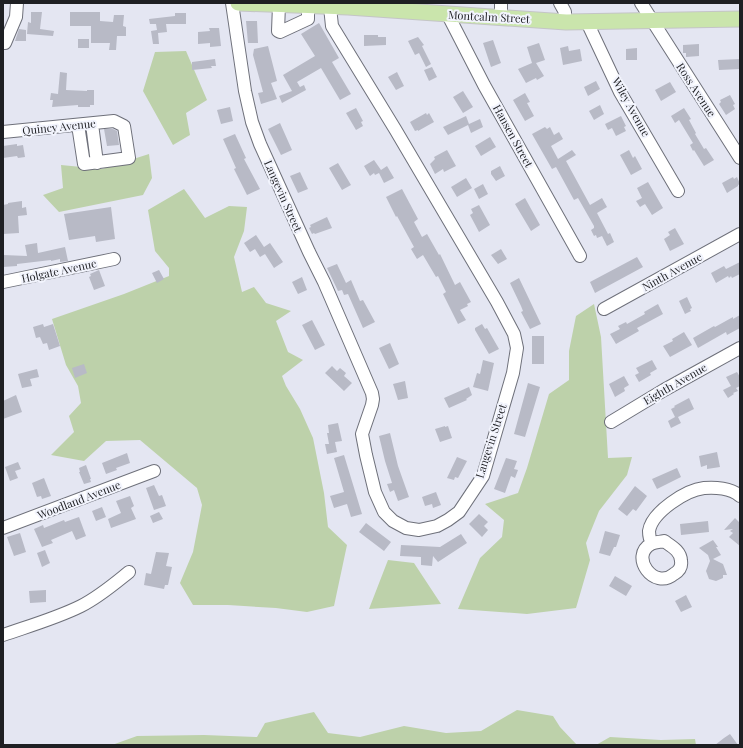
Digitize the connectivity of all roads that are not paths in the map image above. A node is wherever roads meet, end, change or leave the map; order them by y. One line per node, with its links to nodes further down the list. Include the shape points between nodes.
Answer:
1 (16, 3): 17 (street, via 16,17)
2 (232, 3): 9 (street, Langevin Street, via 252,122 372,393 372,405 362,434 375,492 384,512 392,521 406,528 419,530 436,526 459,512 483,476 513,373 517,348 514,334 497,302 332,26)
3 (238, 3): 7 (main road, Montcalm Street)
4 (501, 3): 12 (street)
5 (560, 3): 15 (street, via 565,12)
6 (641, 3): 14 (street, Ross Avenue)
7 (279, 5): 8 (main road, Montcalm Street); 8 (street, via 280,32 308,19)
8 (308, 6): 9 (main road, Montcalm Street)
9 (330, 7): 10 (main road, Montcalm Street)
10 (422, 8): 11 (main road, Montcalm Street)
11 (448, 15): 12 (main road, Montcalm Street); 25 (street, Hansen Street, via 484,85)
12 (501, 18): 15 (main road, Montcalm Street)
13 (740, 19): 14 (main road, Montcalm Street)
14 (652, 21): 16 (main road, Montcalm Street); 21 (street, Ross Avenue)
15 (565, 22): 16 (main road, Montcalm Street)
16 (587, 22): 23 (street, Wiley Avenue, via 620,92)
17 (3, 43)
18 (92, 124): 19 (street, Quincy Avenue); 22 (street); 22 (street, Quincy Avenue, via 114,122 124,126 129,158)
19 (78, 125): 20 (street, Quincy Avenue); 22 (street, via 84,164)
20 (3, 132)
21 (740, 158)
22 (97, 162)
23 (678, 192)
24 (740, 234): 28 (street, Ninth Avenue)
25 (580, 256)
26 (114, 259): 27 (street, Holgate Avenue)
27 (3, 282)
28 (604, 309)
29 (740, 348): 30 (street, Eighth Avenue)
30 (611, 422)
31 (154, 471): 33 (street, Woodland Avenue)
32 (740, 496): 34 (street, via 723,489 703,488 687,494 667,506 654,520 649,531)
33 (3, 528)
34 (652, 544)
35 (129, 572): 36 (street, via 81,606)
36 (3, 635)

